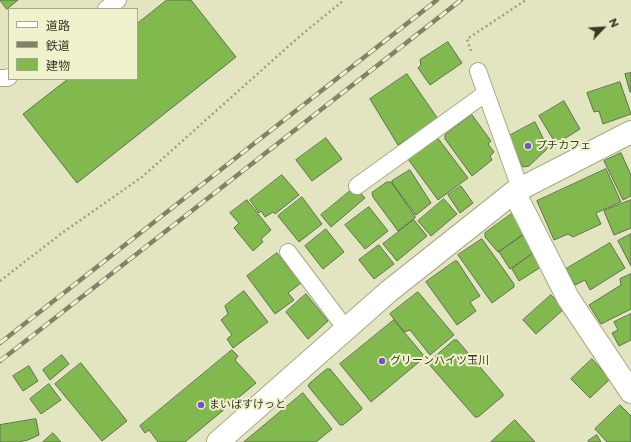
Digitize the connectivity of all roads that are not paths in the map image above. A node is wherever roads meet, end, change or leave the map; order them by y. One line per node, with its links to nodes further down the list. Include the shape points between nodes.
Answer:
1 (118, 0): 2 (lane)
2 (107, 8)
3 (478, 71): 4 (lane)
4 (486, 93): 6 (lane); 7 (lane)
5 (631, 132): 7 (street)
6 (357, 186)
7 (517, 190): 9 (street, via 388,292); 10 (street, via 568,298)
8 (288, 252): 9 (lane)
9 (346, 329): 11 (street)
10 (631, 392)
11 (218, 442)

